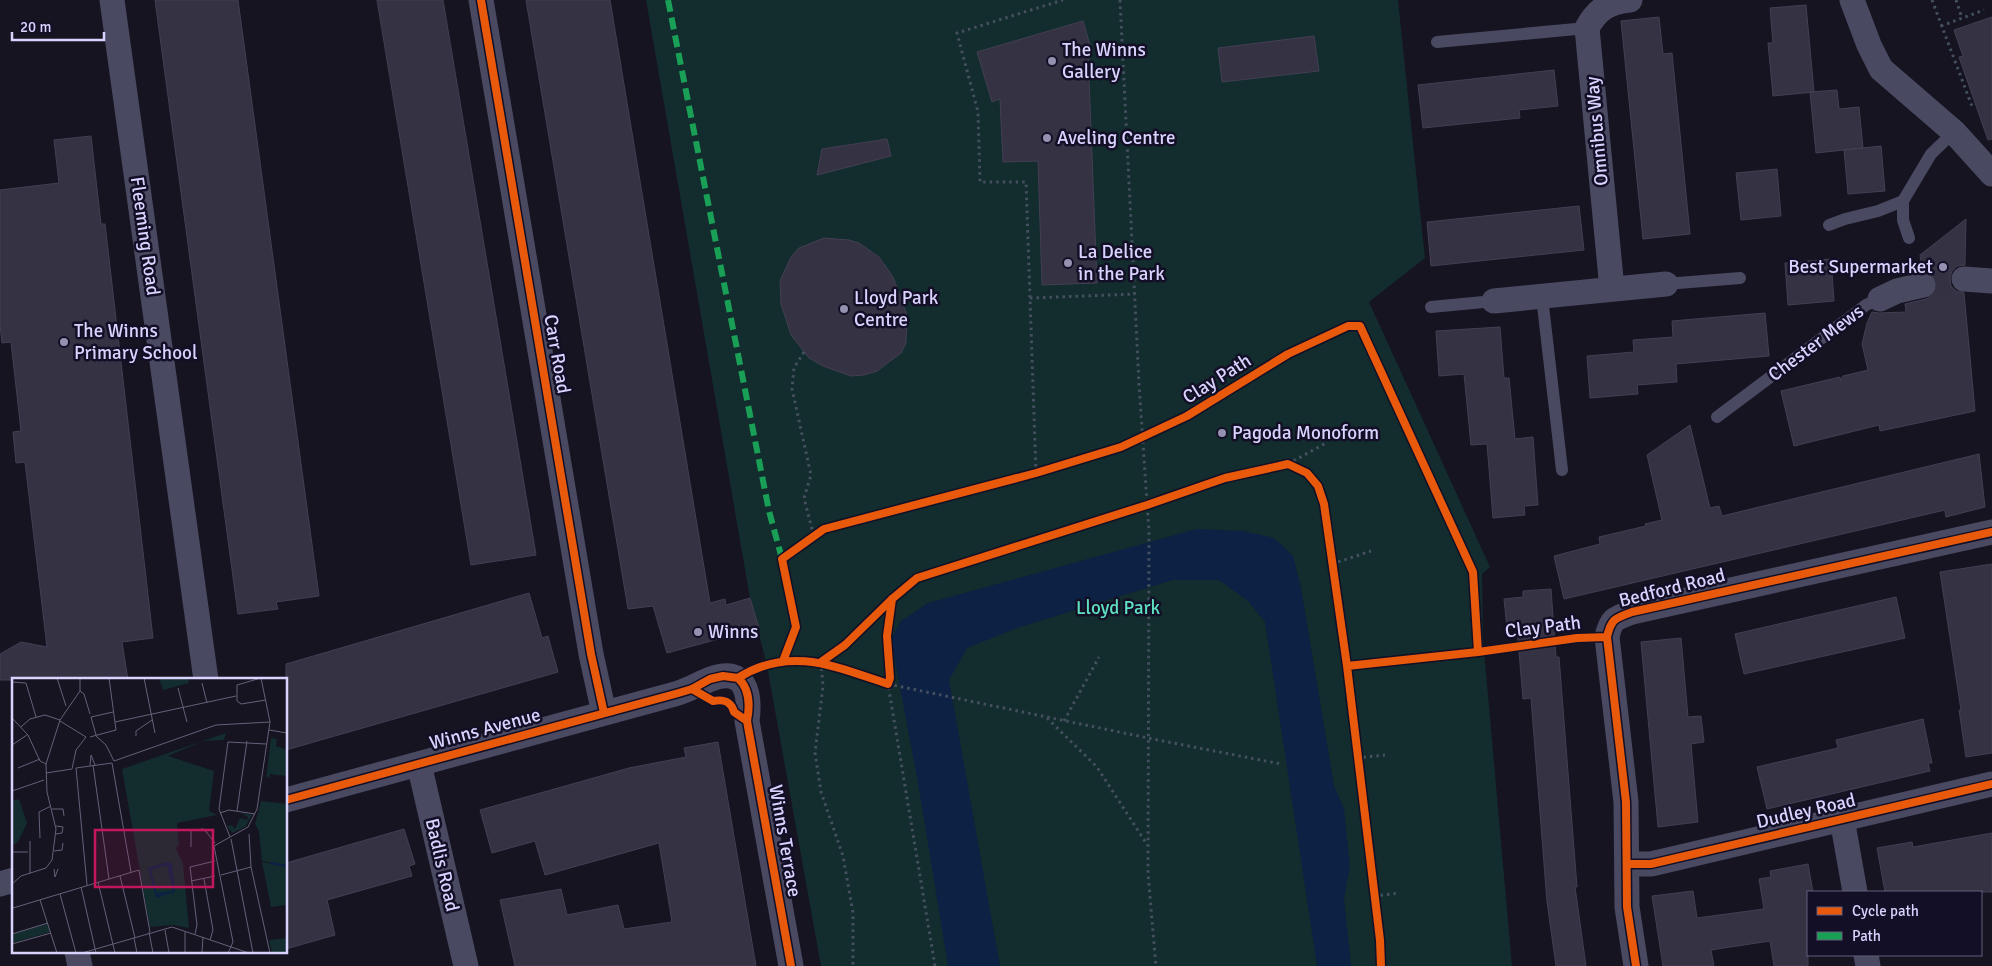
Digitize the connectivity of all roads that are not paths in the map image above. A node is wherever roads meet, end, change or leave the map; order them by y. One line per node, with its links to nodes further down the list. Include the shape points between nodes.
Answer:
1 (112, 0): 25 (street, Fleeming Road)
2 (481, 0): 27 (street, Carr Road, via 591,654)
3 (1630, 0): 5 (street, via 1615,2 1594,14)
4 (1852, 0): 7 (street, via 1881,68)
5 (1587, 28): 6 (lane); 17 (street, Omnibus Way)
6 (1438, 42)
7 (1954, 132): 8 (street); 9 (lane, via 1930,154)
8 (1992, 174)
9 (1903, 201): 10 (lane, via 1878,212); 11 (lane, via 1903,220)
10 (1829, 225)
11 (1909, 238)
12 (1740, 278): 15 (lane)
13 (1964, 279): 14 (street)
14 (1992, 281)
15 (1666, 284): 17 (street)
16 (1923, 285): 19 (street, Chester Mews)
17 (1612, 289): 18 (street)
18 (1542, 297): 20 (street); 23 (lane)
19 (1880, 299): 22 (lane, Chester Mews, via 1866,305)
20 (1494, 301): 21 (lane)
21 (1431, 308)
22 (1717, 417)
23 (1562, 470)
24 (1992, 532): 32 (street, Bedford Road, via 1617,617 1610,624 1607,637 1626,802)
25 (206, 678)
26 (738, 678): 27 (street, Winns Avenue, via 723,676 710,679 692,689); 35 (street, Winns Terrace, via 746,691 747,721)
27 (604, 713): 28 (street, Winns Avenue)
28 (419, 764): 30 (street, Winns Avenue); 34 (street, Badlis Road)
29 (1992, 784): 31 (street, Dudley Road)
30 (288, 799)
31 (1842, 819): 32 (street, Dudley Road, via 1651,864); 33 (street)
32 (1627, 864): 36 (street, Bedford Road, via 1627,907)
33 (1855, 891)
34 (466, 966)
35 (791, 966)
36 (1636, 966)

